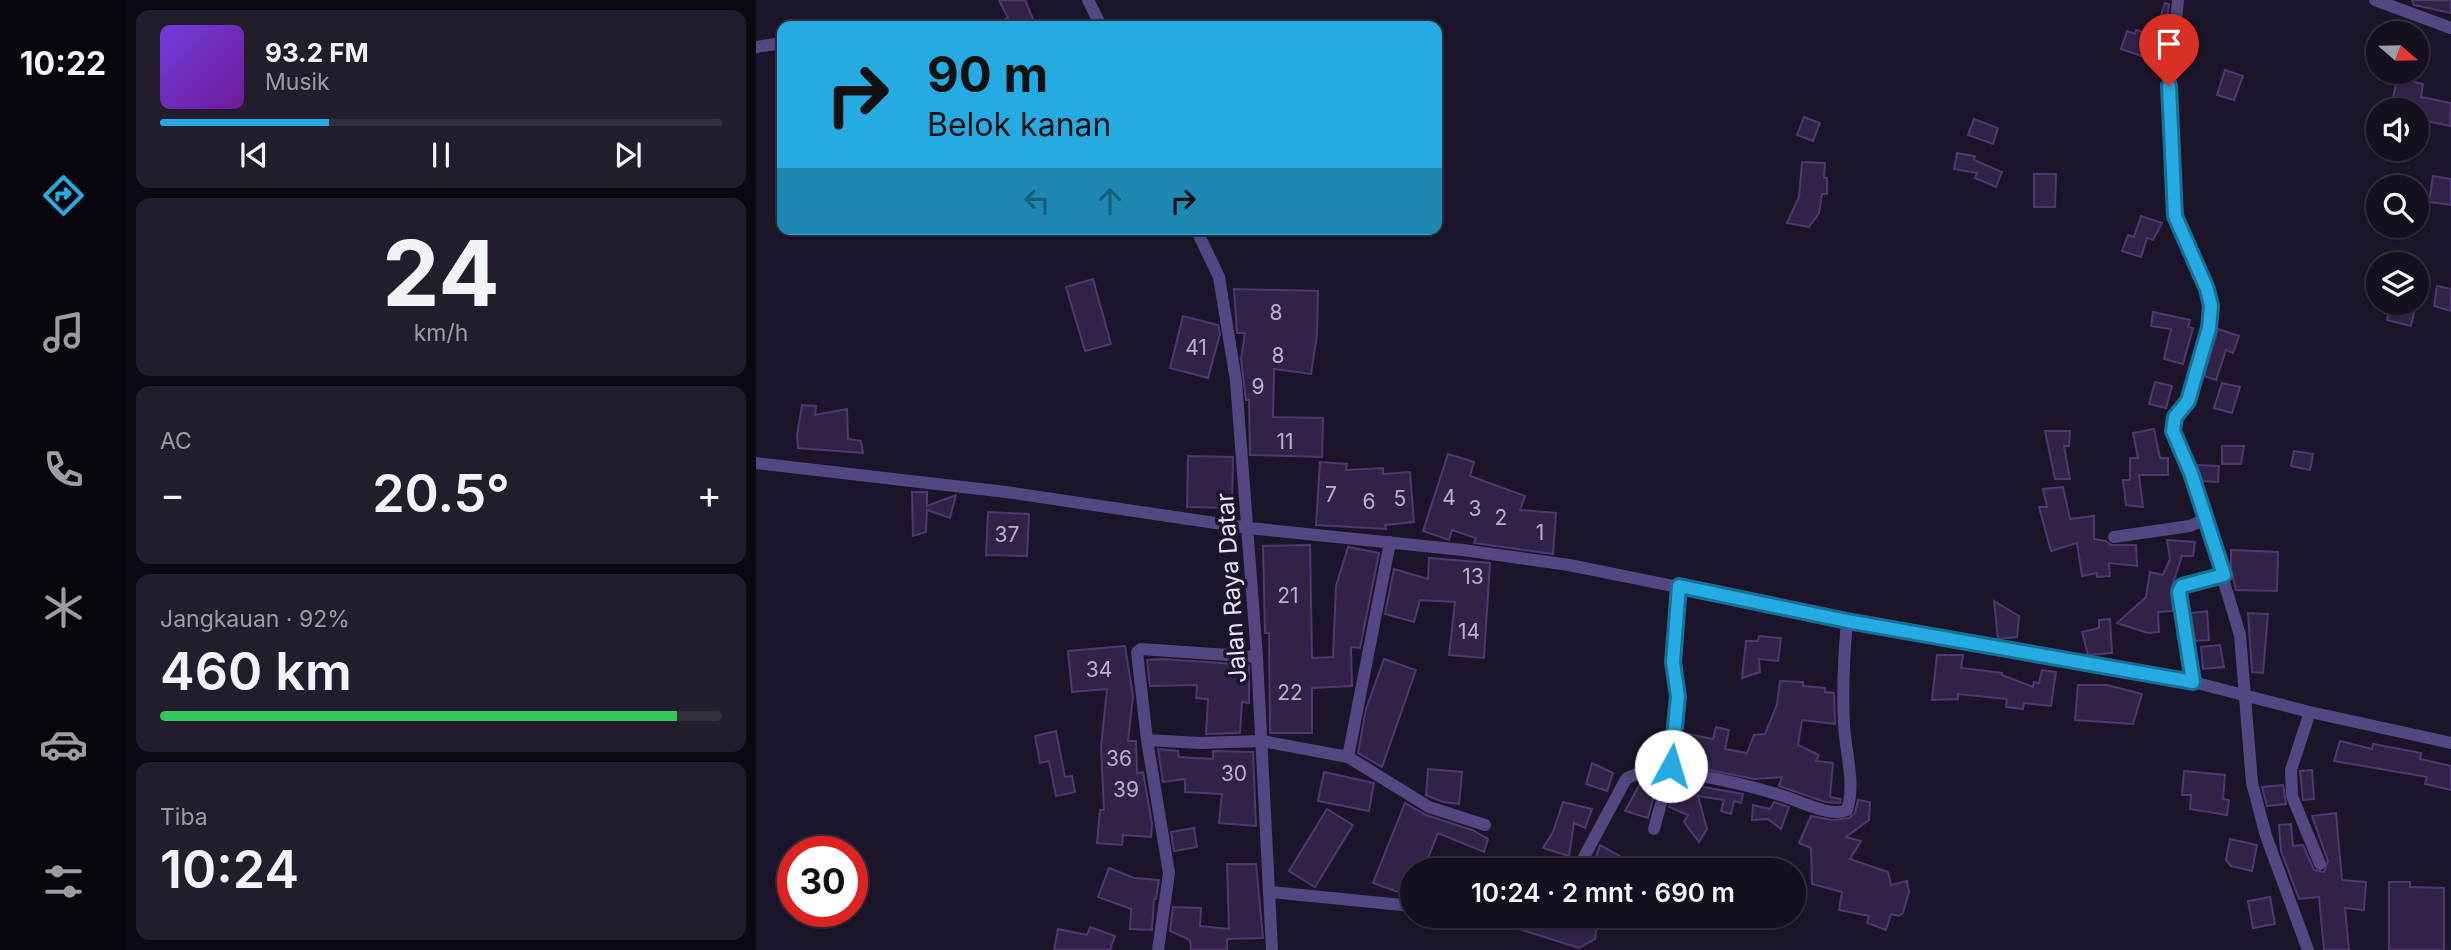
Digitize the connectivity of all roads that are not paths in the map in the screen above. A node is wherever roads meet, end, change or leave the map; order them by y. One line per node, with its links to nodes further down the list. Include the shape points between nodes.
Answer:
1 (1088, 0): 4 (street)
2 (2178, 0): 10 (street, via 2168,104 2175,216 2211,306 2188,401 2172,423)
3 (2375, 0): 5 (street)
4 (1098, 21)
5 (2451, 28)
6 (777, 44): 7 (street)
7 (756, 47)
8 (1199, 235): 11 (street, Jalan Raya Datar, via 1219,277 1224,302)
9 (756, 463): 11 (street, via 1006,492)
10 (2205, 519): 12 (street, via 2190,526); 14 (street)
11 (1249, 528): 13 (street); 17 (street, Jalan Raya Datar)
12 (2114, 537)
13 (1390, 542): 15 (street, via 1544,561); 24 (street)
14 (2224, 575): 18 (street, via 2182,586 2179,592); 19 (street, via 2240,635)
15 (1679, 586): 16 (street); 25 (street, via 1673,652 1678,697)
16 (1847, 621): 18 (street); 25 (street, via 1843,672 1850,780 1847,810 1830,811 1777,794)
17 (1257, 657): 21 (street, via 1138,650); 22 (street, Jalan Raya Datar)
18 (2193, 682): 19 (street)
19 (2247, 696): 20 (street); 34 (street, via 2252,783 2266,836)
20 (2310, 712): 23 (street); 29 (street, via 2291,770 2292,796)
21 (1147, 740): 22 (street, via 1199,744); 32 (street, via 1169,873)
22 (1262, 741): 24 (street); 30 (street, Jalan Raya Datar)
23 (2451, 743)
24 (1348, 757): 26 (street, via 1429,807)
25 (1671, 772): 27 (street); 28 (street, via 1635,773 1626,779)
26 (1485, 825)
27 (1654, 829)
28 (1583, 858)
29 (2320, 864)
30 (1271, 892): 31 (street); 33 (street, Jalan Raya Datar)
31 (1400, 905)
32 (1158, 950)
33 (1272, 950)
34 (2308, 950)

